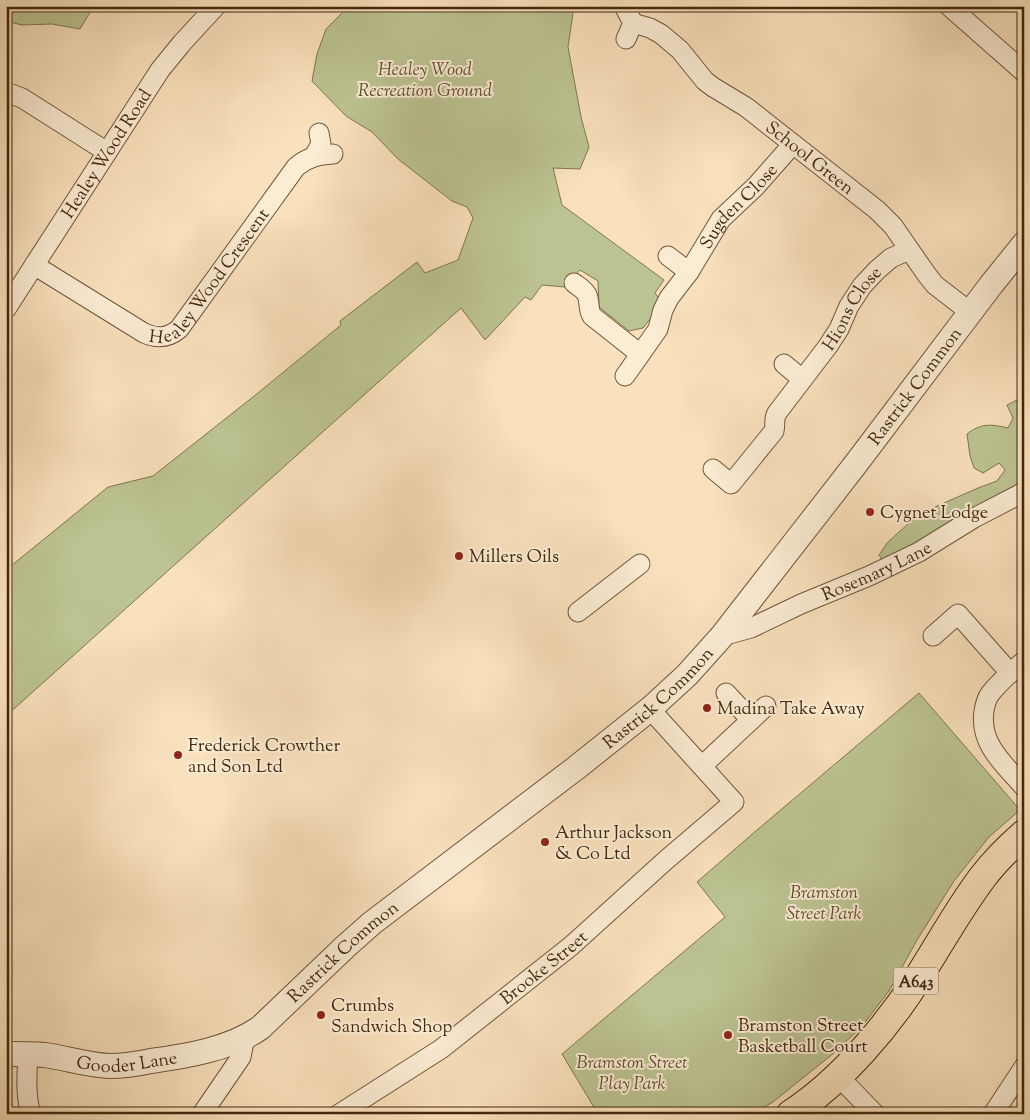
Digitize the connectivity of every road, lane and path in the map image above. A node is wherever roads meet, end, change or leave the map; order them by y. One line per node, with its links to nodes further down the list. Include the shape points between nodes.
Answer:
1 (216, 6): 8 (street, Healey Wood Road, via 160,70)
2 (624, 6): 7 (street, School Green, via 629,31 650,28 661,34 680,50 705,81 746,107)
3 (949, 6): 4 (street)
4 (1024, 72)
5 (8, 96): 8 (street, via 22,98)
6 (319, 134): 10 (street, via 321,144)
7 (793, 144): 12 (street, School Green, via 877,210); 15 (street, Sugden Close, via 721,219)
8 (107, 152): 14 (street, Healey Wood Road)
9 (333, 154): 10 (street, Healey Wood Crescent)
10 (314, 156): 14 (street, Healey Wood Crescent, via 296,167 179,328 167,336 144,333)
11 (1024, 244): 18 (street, Rastrick Common)
12 (909, 250): 18 (street, School Green, via 936,285); 22 (street, Hions Close, via 891,258 862,286 839,329)
13 (668, 256): 15 (street)
14 (34, 265): 17 (street, Healey Wood Road)
15 (689, 272): 19 (street, Sugden Close, via 669,298 658,329)
16 (574, 283): 19 (street, via 588,295 592,316)
17 (6, 308)
18 (970, 312): 27 (street, Rastrick Common)
19 (640, 354): 21 (street, Sugden Close)
20 (784, 364): 22 (street)
21 (625, 376)
22 (802, 379): 23 (street, Hions Close, via 777,413 774,430 731,484)
23 (713, 469)
24 (1024, 492): 27 (street, Rosemary Lane, via 919,552 869,576 750,628)
25 (640, 564): 26 (street)
26 (578, 612)
27 (722, 636): 32 (street, Rastrick Common)
28 (933, 636): 29 (street, via 958,614)
29 (1017, 667): 35 (street, via 989,695 983,718 990,748)
30 (726, 693): 33 (street)
31 (766, 706): 33 (street)
32 (650, 709): 34 (street); 37 (street, Rastrick Common, via 372,923 266,1023)
33 (751, 720): 34 (street)
34 (702, 766): 43 (street, Brooke Street, via 734,802 571,946 441,1049)
35 (1024, 787)
36 (1024, 834): 40 (main road, A643, via 981,879 918,979 875,1036)
37 (245, 1038): 38 (street, Gooder Lane, via 166,1059 121,1066); 42 (street, via 241,1057)
38 (17, 1054): 41 (street, via 27,1083)
39 (1024, 1067): 46 (street)
40 (838, 1076): 44 (main road, A643); 45 (street)
41 (31, 1114)
42 (202, 1114)
43 (340, 1114)
44 (791, 1114)
45 (875, 1114)
46 (993, 1114)

